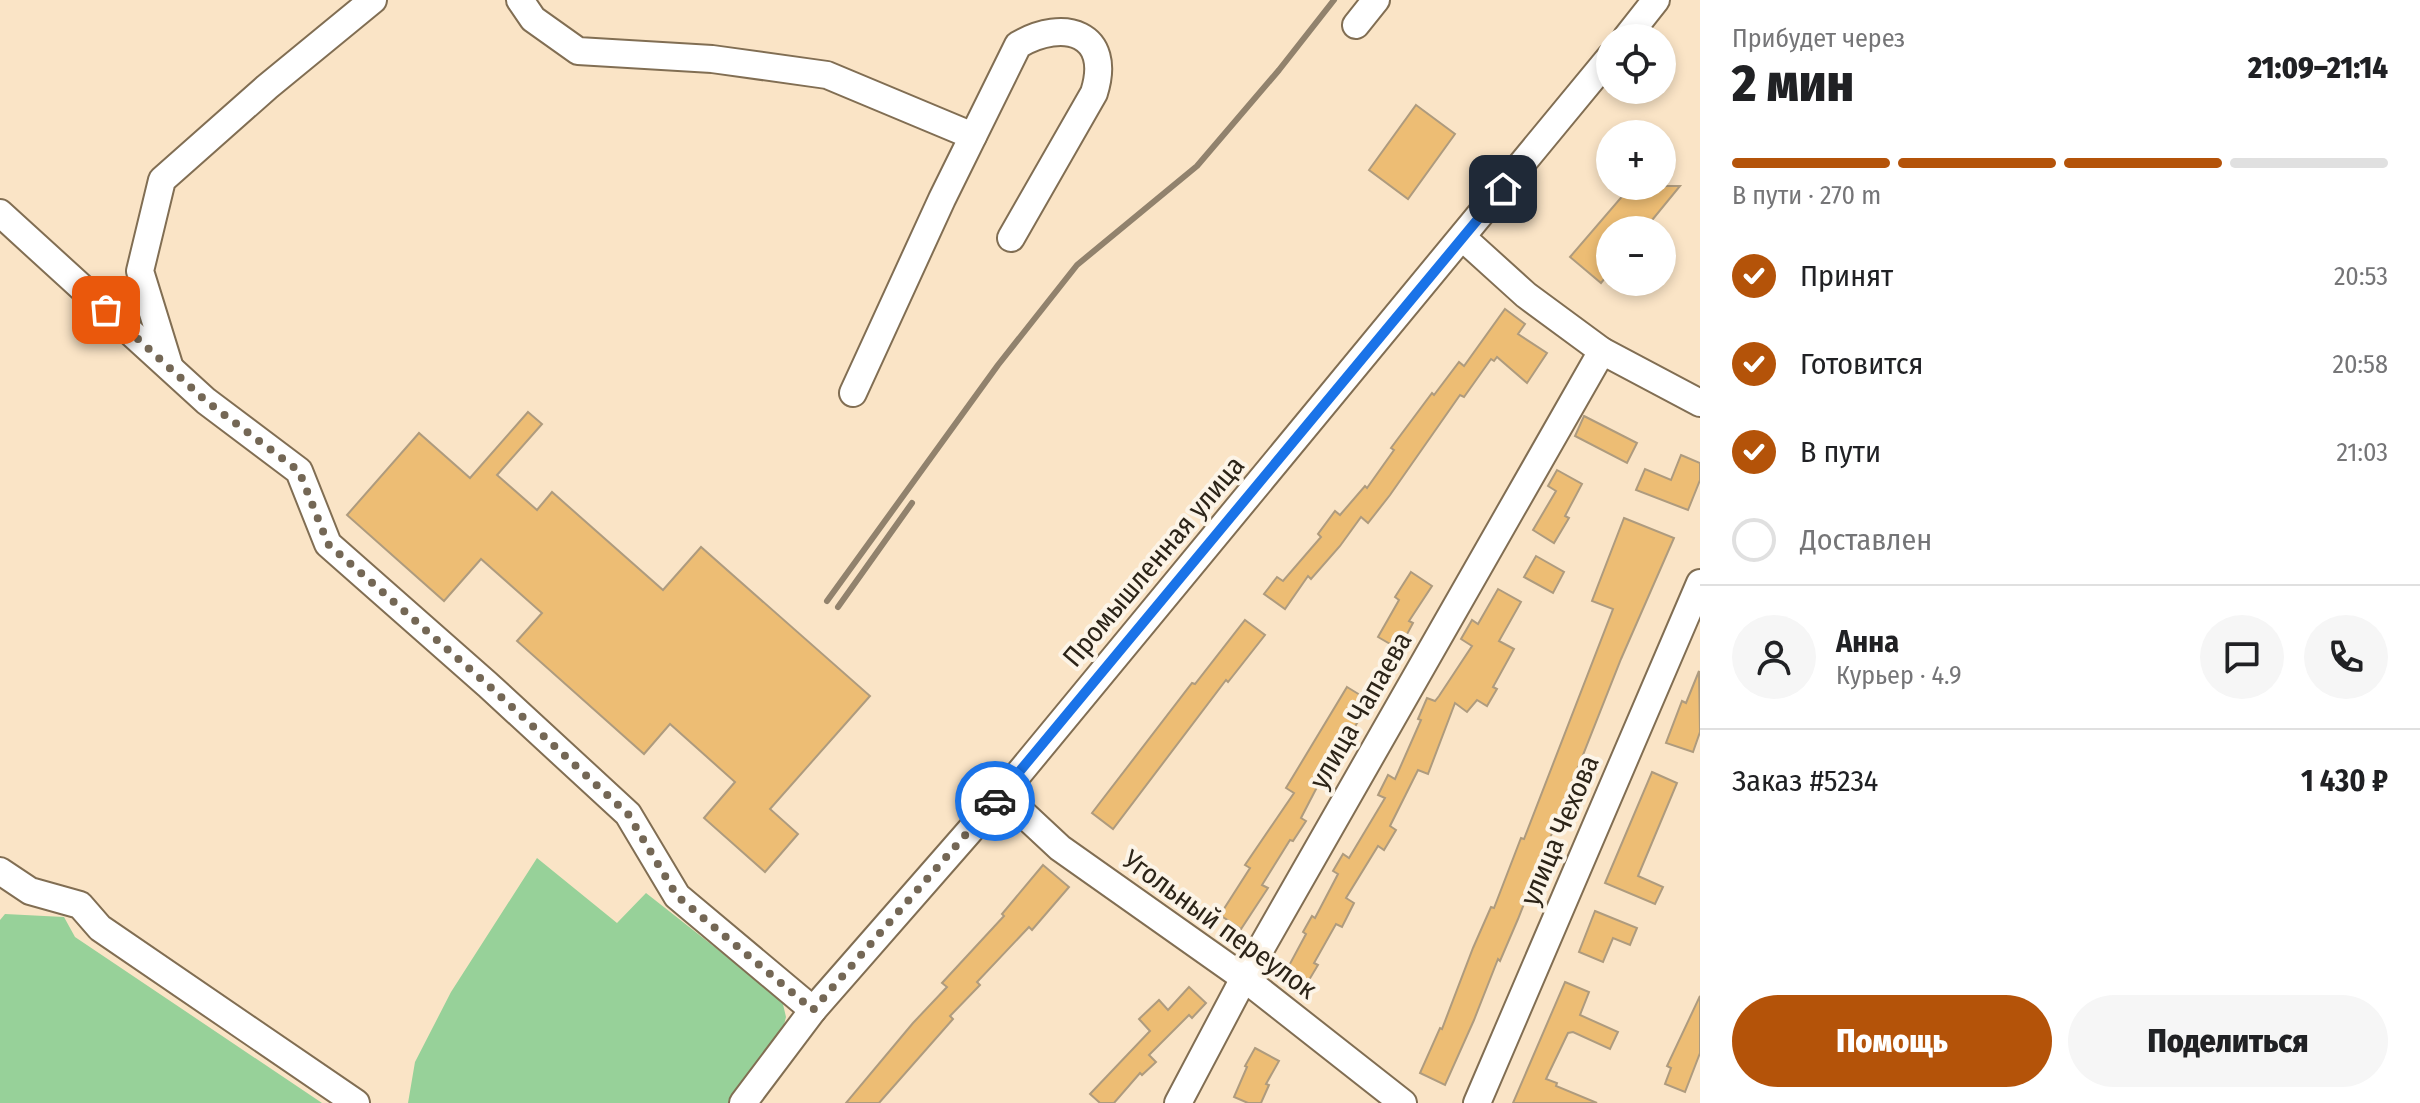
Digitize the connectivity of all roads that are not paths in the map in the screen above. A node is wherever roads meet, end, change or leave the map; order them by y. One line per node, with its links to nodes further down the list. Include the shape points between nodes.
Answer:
1 (373, 0): 13 (street, via 162,180 140,271)
2 (520, 0): 8 (street, via 533,19 578,51 712,59 827,75)
3 (1376, 0): 6 (street)
4 (1656, 0): 5 (street)
5 (1637, 24)
6 (1356, 25)
7 (1596, 74): 11 (street, Промышленная улица)
8 (973, 136): 10 (street, via 1018,45 1030,37 1068,32 1099,56 1094,93); 14 (street)
9 (0, 213): 13 (street)
10 (1011, 238)
11 (1463, 238): 12 (street, via 1526,295); 17 (street, Промышленная улица)
12 (1602, 351): 15 (street); 19 (street, улица Чапаева)
13 (170, 369): 20 (street, via 299,471 328,544 628,814 677,896)
14 (853, 393)
15 (1700, 403)
16 (1700, 583): 25 (street, улица Чехова)
17 (1002, 794): 19 (street, Угольный переулок, via 1060,848); 20 (street, Промышленная улица)
18 (0, 871): 21 (street, via 30,891 80,905 100,928)
19 (1244, 978): 23 (street, улица Чапаева); 24 (street, Угольный переулок)
20 (813, 1010): 22 (street, Промышленная улица)
21 (356, 1103)
22 (743, 1103)
23 (1178, 1103)
24 (1403, 1103)
25 (1477, 1103)

